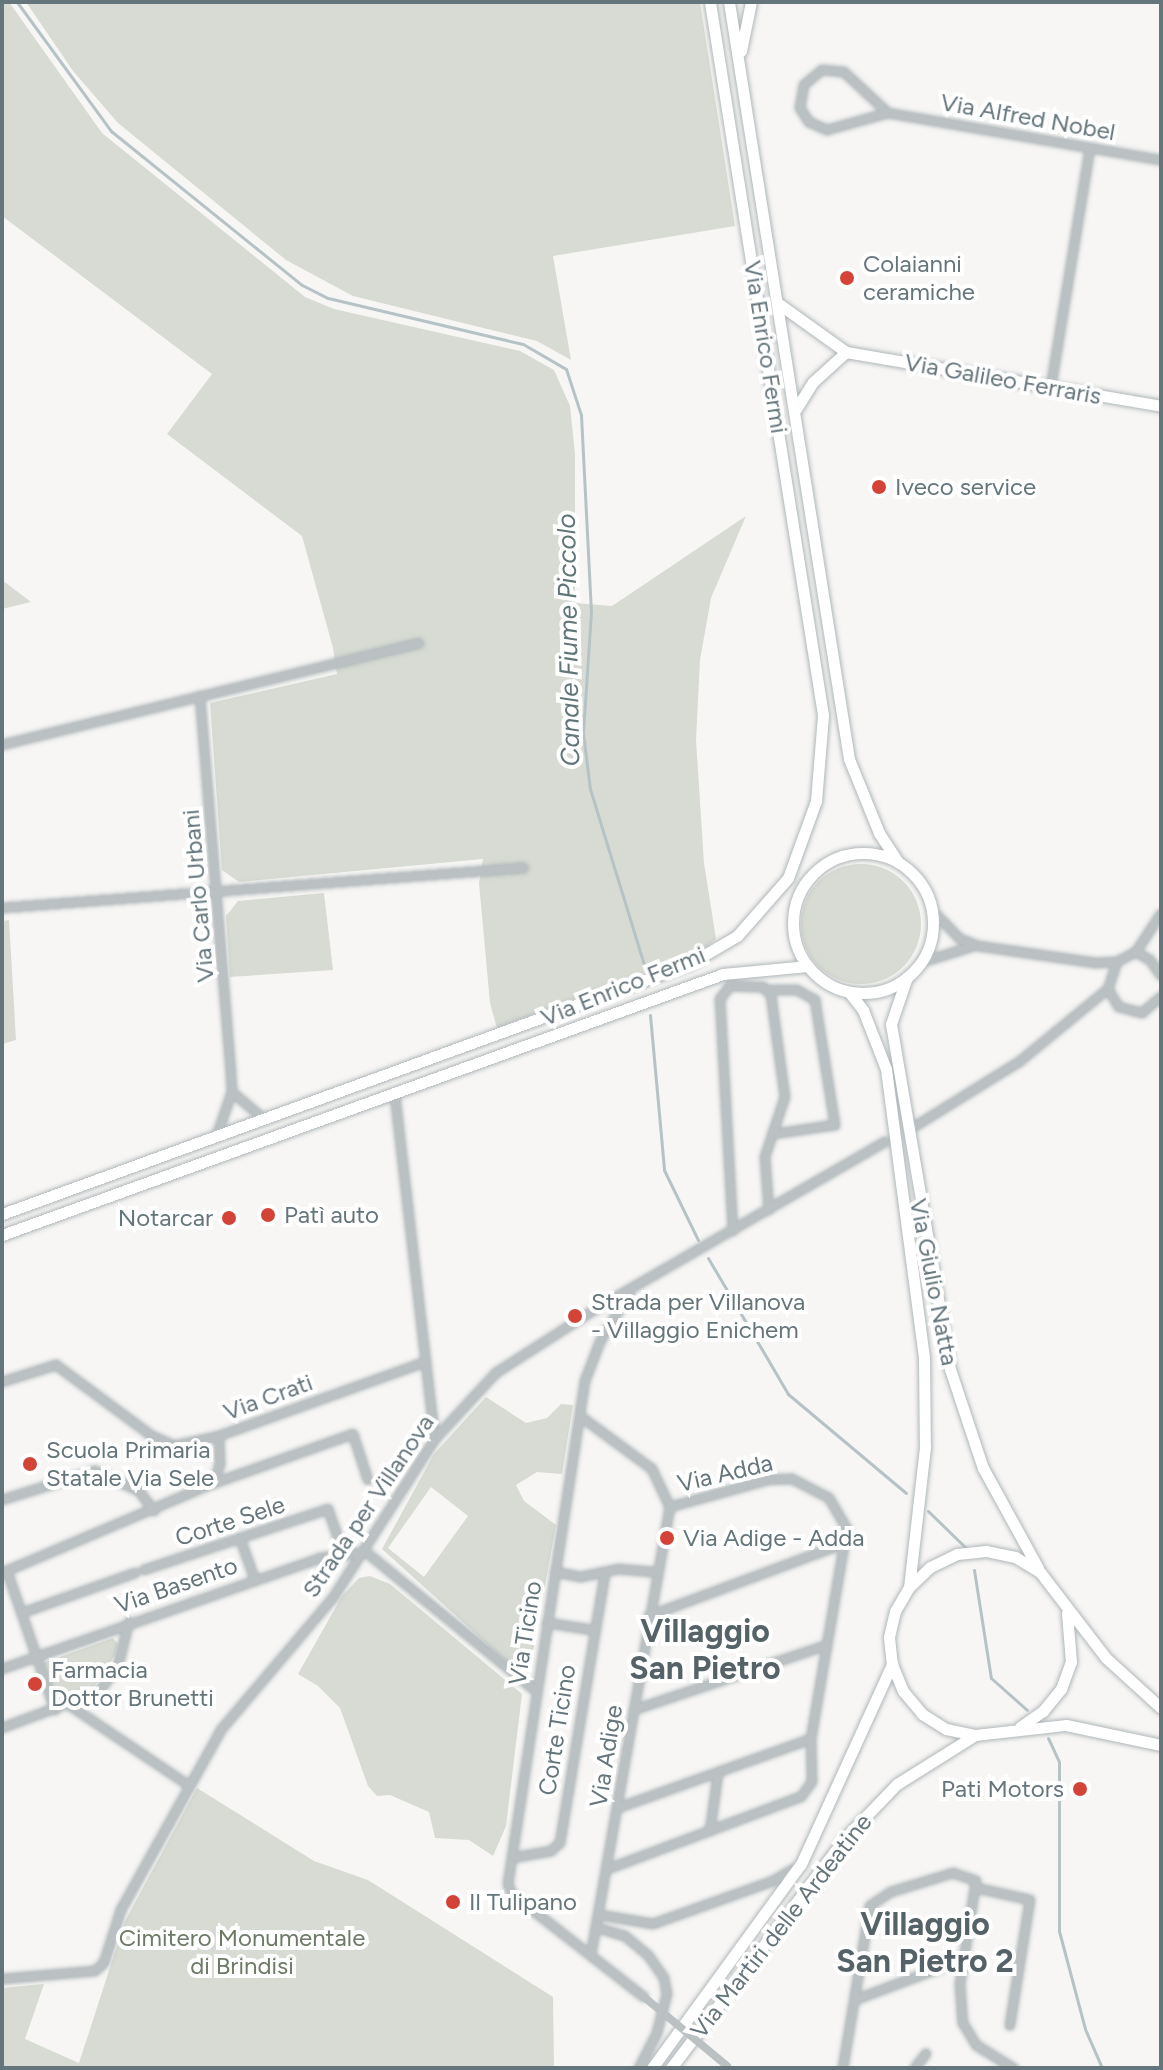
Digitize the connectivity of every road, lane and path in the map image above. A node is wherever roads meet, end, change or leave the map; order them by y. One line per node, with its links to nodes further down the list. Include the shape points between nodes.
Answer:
1 (710, 2): 19 (main road, Via Enrico Fermi, via 823,715 816,801)
2 (729, 2): 4 (main road, Via Enrico Fermi)
3 (751, 2): 4 (main road)
4 (740, 64): 8 (main road, Via Enrico Fermi)
5 (888, 113): 5 (street, Via Alfred Nobel, via 844,72 822,70 804,85 800,108 809,122 827,130); 6 (street, Via Alfred Nobel)
6 (1090, 150): 7 (street, Via Alfred Nobel); 10 (street)
7 (1161, 160)
8 (779, 304): 9 (main road); 12 (main road, Via Enrico Fermi)
9 (846, 352): 10 (main road, Via Galileo Ferraris); 12 (main road, via 813,382)
10 (1051, 387): 11 (main road, Via Galileo Ferraris)
11 (1161, 406)
12 (796, 409): 16 (main road, Via Enrico Fermi, via 849,759 879,833)
13 (419, 643): 14 (street)
14 (200, 696): 15 (street); 20 (street, Via Carlo Urbani)
15 (2, 745)
16 (898, 862): 18 (main road, via 857,853); 23 (main road, via 915,876)
17 (523, 868): 20 (street)
18 (818, 870): 19 (main road); 21 (main road)
19 (788, 878): 21 (main road); 38 (main road, Via Enrico Fermi, via 737,936 689,964)
20 (218, 892): 22 (street); 36 (street, Via Carlo Urbani)
21 (796, 905): 29 (main road, via 798,947)
22 (2, 908)
23 (932, 910): 25 (street, via 960,939); 28 (main road, via 932,937)
24 (1161, 914): 26 (street)
25 (978, 946): 27 (street, via 1063,962); 28 (street)
26 (1136, 952): 27 (street); 30 (street)
27 (1117, 962): 32 (street)
28 (920, 963): 31 (main road)
29 (808, 966): 34 (main road); 37 (main road, Via Enrico Fermi, via 723,974)
30 (1161, 976)
31 (907, 977): 34 (main road, via 890,988); 65 (main road, Via Giulio Natta, via 891,1024 950,1369 983,1468)
32 (1108, 989): 35 (street, via 1128,1012 1142,1013); 39 (street, via 1019,1062)
33 (768, 990): 40 (street, via 785,1097); 40 (street, via 797,990 815,1000 835,1125); 45 (street, via 730,986 720,999)
34 (849, 992): 68 (main road, Via Giulio Natta, via 868,1020 886,1069 924,1358 925,1447)
35 (1161, 997)
36 (232, 1092): 38 (street); 41 (street, Via Carlo Urbani)
37 (395, 1095): 46 (main road, Via Enrico Fermi); 48 (street)
38 (264, 1119): 41 (main road, Via Enrico Fermi)
39 (914, 1127)
40 (773, 1134): 43 (street, via 765,1157)
41 (217, 1137): 44 (main road, Via Enrico Fermi)
42 (885, 1142): 43 (street, Strada per Villanova)
43 (769, 1210): 45 (street, Strada per Villanova)
44 (2, 1214)
45 (733, 1231): 47 (street, Strada per Villanova)
46 (2, 1235)
47 (631, 1291): 50 (street, Via Ticino, via 600,1342); 52 (street, Strada per Villanova, via 496,1373)
48 (426, 1362): 51 (street, Via Crati); 52 (street)
49 (2, 1382): 51 (street, Via Crati, via 56,1365 152,1436 174,1446)
50 (580, 1416): 56 (street, via 652,1469); 63 (street, Via Ticino)
51 (219, 1436): 54 (street)
52 (435, 1439): 60 (street, Strada per Villanova)
53 (368, 1480): 54 (street, via 353,1434)
54 (214, 1483): 57 (street)
55 (2, 1500): 57 (street, via 95,1471 139,1491)
56 (670, 1507): 59 (street, Via Adda, via 768,1480 792,1479 829,1498 847,1529); 64 (street, Via Adige)
57 (154, 1511): 62 (street)
58 (240, 1538): 61 (street, Corte Sele, via 328,1509); 67 (street); 70 (street, Corte Sele)
59 (845, 1543): 71 (street); 75 (street, Via Adda)
60 (366, 1552): 61 (street, Via Basento); 79 (street); 90 (street, Strada per Villanova, via 238,1708)
61 (344, 1555): 67 (street, Via Basento)
62 (4, 1572): 70 (street)
63 (555, 1572): 66 (street, via 581,1577); 73 (street, Via Ticino)
64 (656, 1572): 66 (street); 71 (street, Via Adige)
65 (1040, 1572): 68 (main road, via 1000,1554 957,1554 930,1567); 69 (main road)
66 (605, 1573): 74 (street, Corte Ticino)
67 (255, 1580): 72 (street, Via Basento)
68 (909, 1587): 77 (main road, via 889,1637)
69 (1065, 1605): 81 (main road, via 1106,1658); 84 (main road, via 1073,1633 1071,1662 1061,1689 1043,1711)
70 (22, 1613): 76 (street)
71 (649, 1616): 83 (street, Via Adige)
72 (129, 1622): 76 (street, Via Basento); 80 (street, via 126,1647 107,1683)
73 (547, 1623): 74 (street); 79 (street, Via Ticino)
74 (592, 1630): 93 (street, Corte Ticino, via 560,1843 551,1851)
75 (827, 1645): 83 (street); 87 (street, Via Adda)
76 (38, 1657): 78 (street, Via Basento); 82 (street)
77 (892, 1664): 86 (main road, via 903,1691 922,1714 946,1729); 94 (main road, Via Martiri delle Ardeatine)
78 (2, 1669)
79 (536, 1691): 93 (street, Via Ticino)
80 (69, 1705): 82 (street); 90 (street)
81 (1161, 1708)
82 (55, 1710): 85 (street)
83 (634, 1710): 91 (street, Via Adige)
84 (1019, 1727): 86 (main road); 88 (main road, via 1096,1728)
85 (2, 1728)
86 (975, 1735): 108 (main road, Via Martiri delle Ardeatine, via 897,1784 844,1839)
87 (811, 1739): 89 (street); 92 (street, Via Adda, via 814,1770 809,1790)
88 (1161, 1745)
89 (718, 1774): 91 (street); 92 (street)
90 (188, 1785): 101 (street, Strada per Villanova, via 121,1910 104,1963 95,1971)
91 (618, 1808): 95 (street, Via Adige)
92 (710, 1831): 95 (street, Via Adda)
93 (512, 1858): 99 (street, Via Ticino, via 512,1894)
94 (801, 1864): 97 (street, via 773,1881 653,1924); 107 (main road, Via Martiri delle Ardeatine)
95 (608, 1869): 97 (street, Via Adige)
96 (976, 1888): 102 (street, via 972,1878 953,1873 891,1892 870,1906); 103 (street, via 1030,1900); 111 (street, via 960,1984 963,2023 976,2045)
97 (600, 1915): 98 (street, Via Adige)
98 (598, 1928): 99 (street, Via Adige); 106 (street, via 625,1936 664,1978 667,1994 657,2033)
99 (591, 1953): 105 (street, bridge)
100 (953, 1963): 102 (street)
101 (2, 1979)
102 (855, 2000): 109 (street)
103 (1010, 2025)
104 (926, 2054): 110 (street)
105 (728, 2067)
106 (639, 2068)
107 (652, 2068)
108 (671, 2068)
109 (843, 2068)
110 (915, 2068)
111 (1013, 2068)

